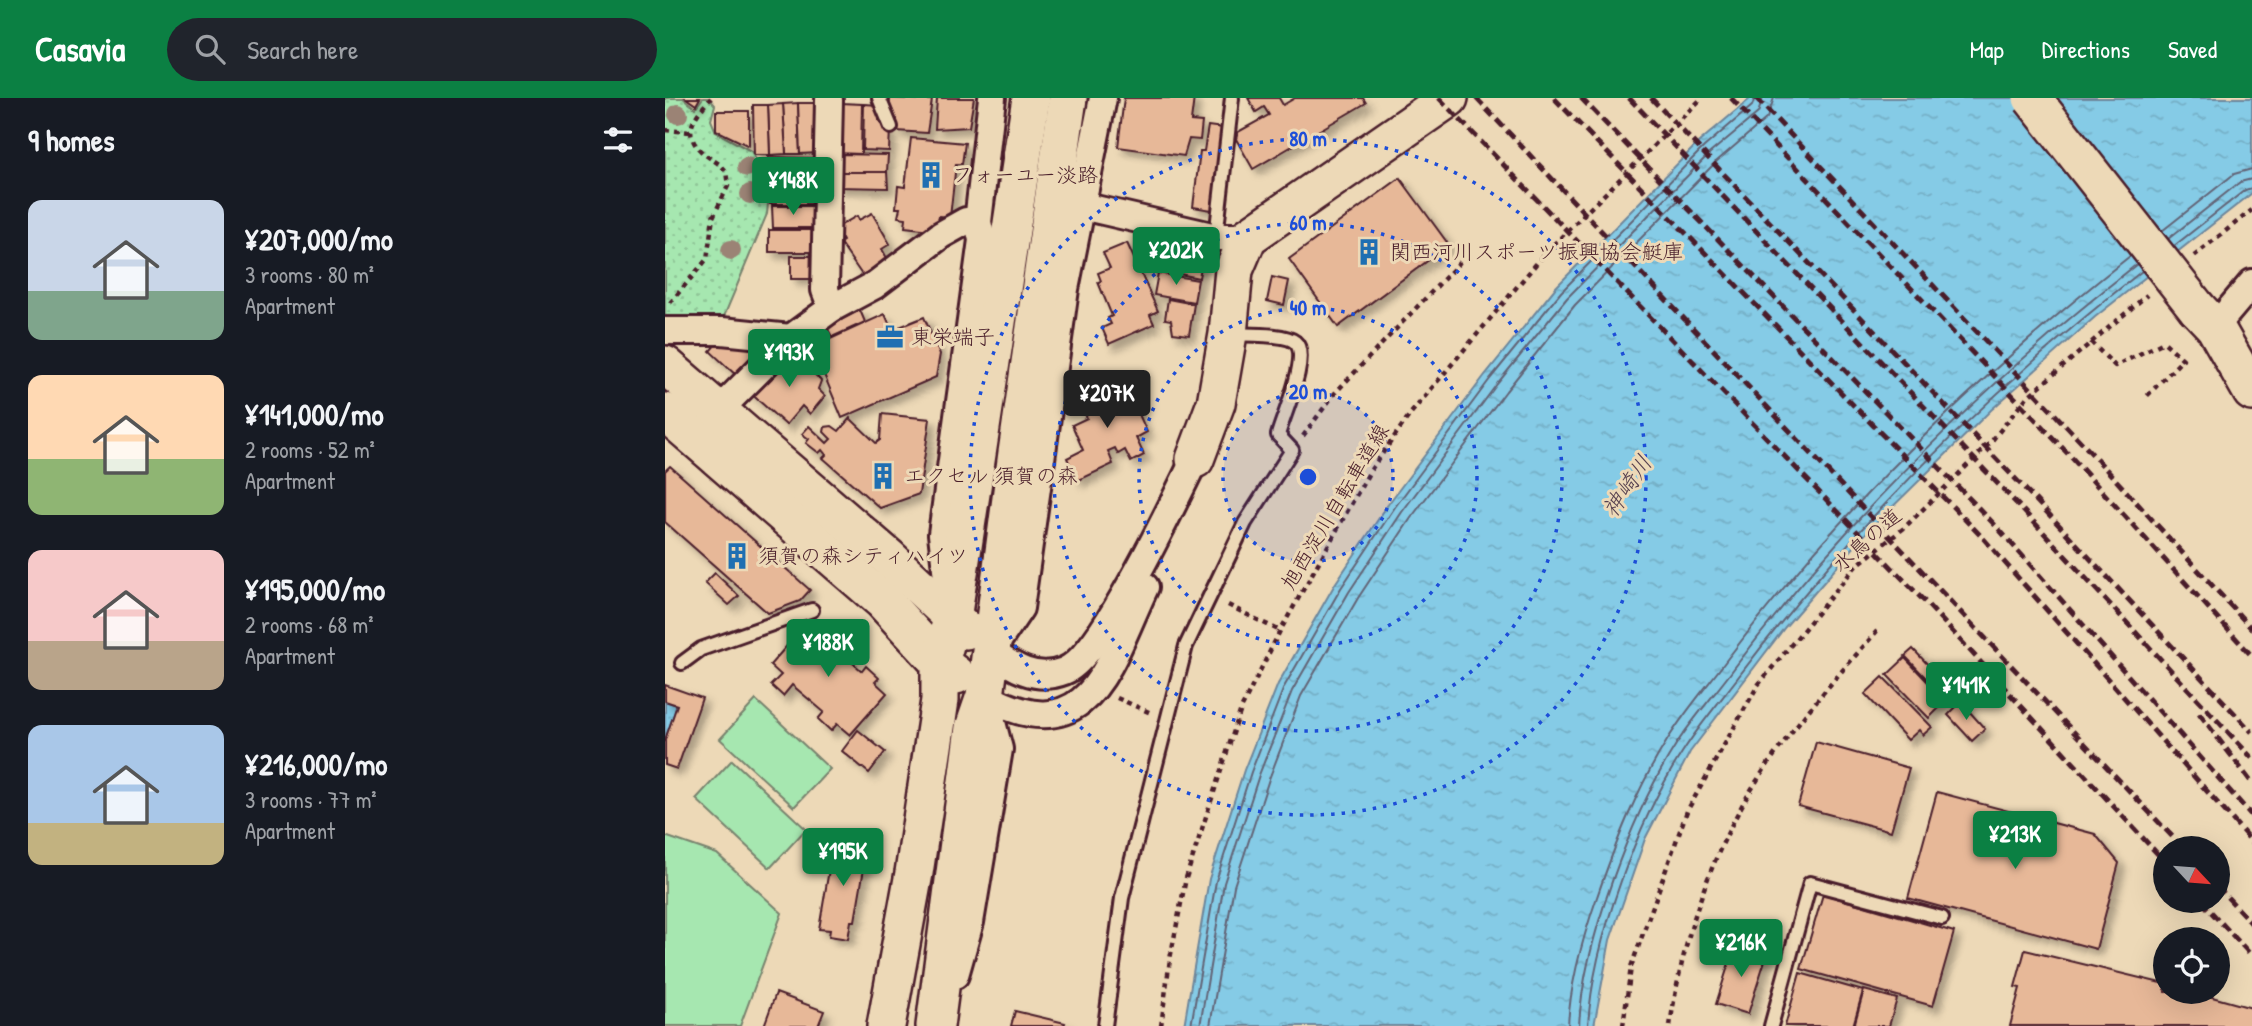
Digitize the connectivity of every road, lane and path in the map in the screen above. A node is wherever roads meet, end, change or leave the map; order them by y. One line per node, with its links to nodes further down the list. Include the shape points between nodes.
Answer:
1 (711, 98): 14 (path, via 691,121)
2 (879, 98): 12 (lane)
3 (992, 98): 17 (street)
4 (1031, 98): 39 (street)
5 (1069, 98): 42 (street)
6 (1103, 98): 15 (street)
7 (1232, 98): 18 (lane)
8 (1449, 98): 18 (street)
9 (1702, 98): 40 (path, 旭西淀川自転車道線, via 1547,251 1411,413 1370,471)
10 (2032, 98): 25 (street, bridge)
11 (832, 99): 24 (street, via 825,290)
12 (891, 127)
13 (665, 130): 14 (path)
14 (690, 132): 23 (path, via 694,143 726,171 728,186 713,217 707,259)
15 (1082, 206): 18 (street); 42 (street, via 1065,289 1020,608)
16 (2252, 210): 20 (path)
17 (978, 222): 24 (street, via 966,221 941,235 875,285); 39 (street, via 982,240 942,534)
18 (1232, 237): 27 (street)
19 (1460, 262): 35 (path, via 1335,393)
20 (2186, 262)
21 (2252, 283): 25 (street)
22 (2154, 289): 29 (path, 水鳥の道)
23 (670, 303)
24 (832, 308): 28 (street)
25 (2206, 317): 31 (street)
26 (665, 331): 28 (street)
27 (1228, 334): 35 (lane, via 1287,338 1301,351 1278,435); 36 (street, via 1216,402)
28 (791, 338): 33 (street)
29 (2091, 342): 32 (path, via 2115,366 2164,342 2183,359); 53 (path, 水鳥の道, via 2027,397 1990,443 1904,528 1856,566 1759,685 1687,811 1631,967)
30 (665, 365): 33 (street)
31 (2252, 392)
32 (2145, 398)
33 (718, 411): 39 (street, via 889,558)
34 (665, 412): 44 (street, via 883,601)
35 (1292, 450): 51 (lane, via 1245,523 1186,646 1122,898)
36 (1195, 459): 42 (street, via 1139,573 1085,654 1066,671 1039,676 1012,667); 45 (street, via 1175,523 1100,681 1086,700 1067,710 1042,714 1006,707)
37 (1220, 601): 40 (path)
38 (812, 610): 43 (lane, via 701,649)
39 (952, 619): 42 (street); 44 (street)
40 (1280, 631): 52 (path, 旭西淀川自転車道線, via 1241,709 1185,878)
41 (1877, 631): 54 (path, via 1807,712 1741,808 1706,882 1679,967)
42 (991, 651): 45 (street)
43 (682, 663)
44 (940, 663): 45 (street); 49 (street, via 940,700)
45 (985, 696): 50 (street, via 974,729)
46 (1125, 702): 47 (path)
47 (1150, 712)
48 (1942, 918): 55 (lane, via 1810,883)
49 (886, 1026)
50 (937, 1026)
51 (1105, 1026)
52 (1161, 1026)
53 (1623, 1026)
54 (1670, 1026)
55 (1771, 1026)

